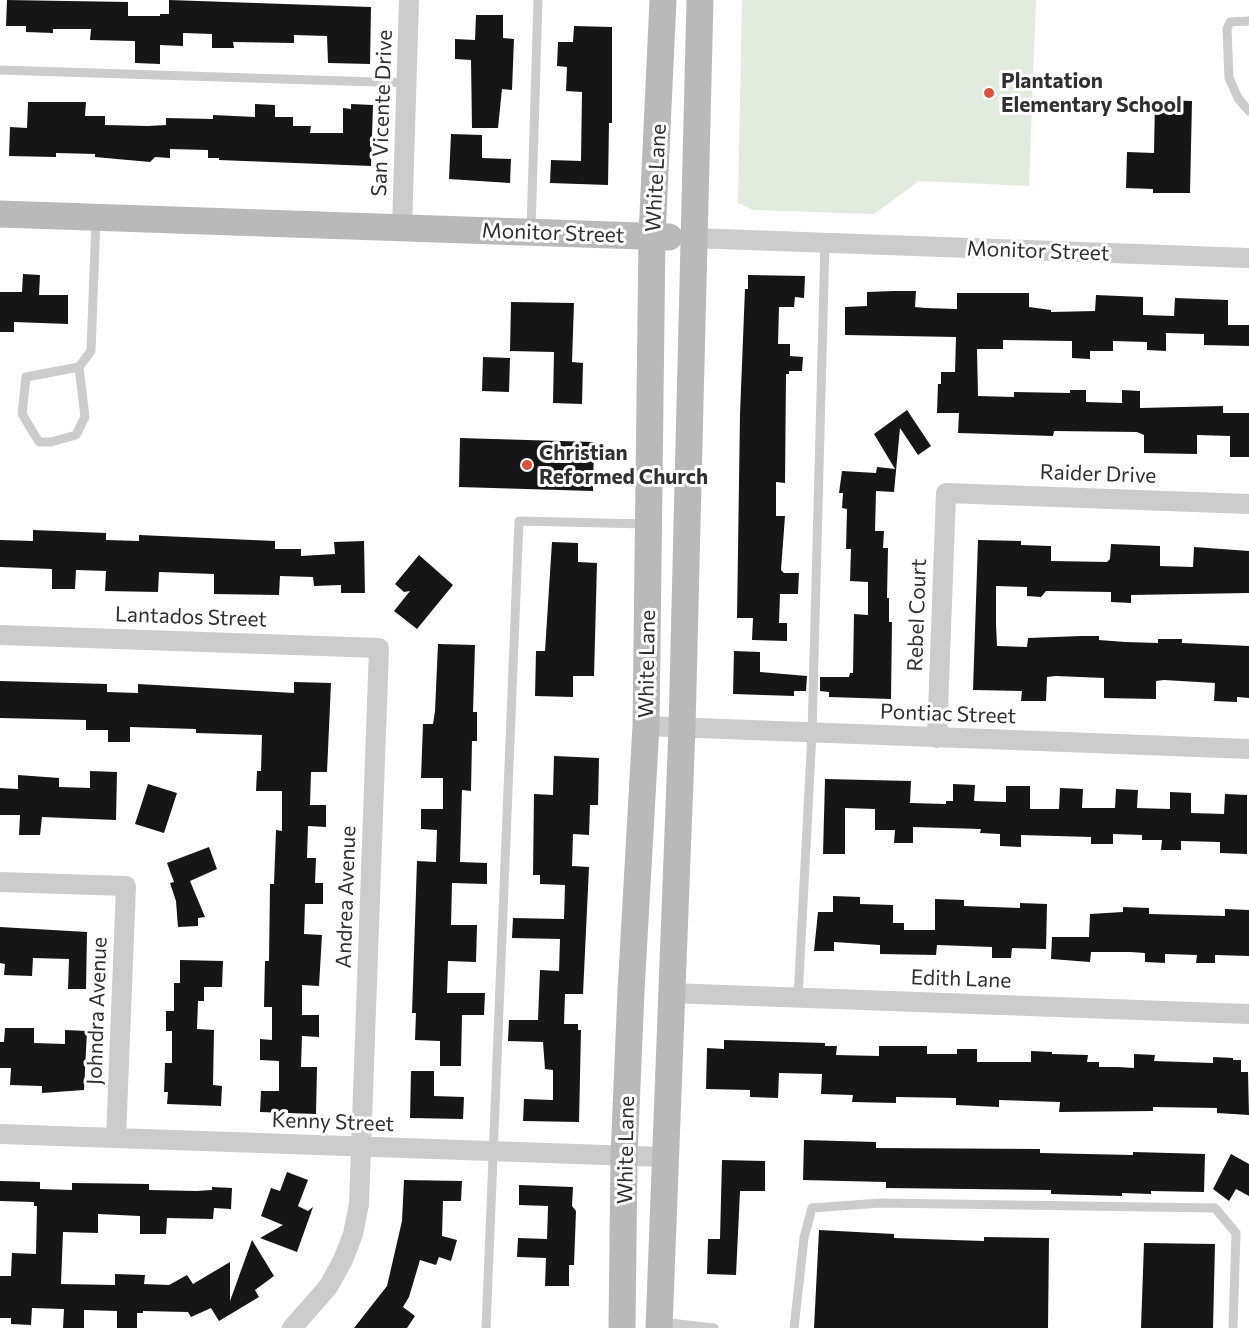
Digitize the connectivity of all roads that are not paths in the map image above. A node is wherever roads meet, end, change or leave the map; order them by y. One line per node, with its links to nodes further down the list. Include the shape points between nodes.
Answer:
1 (409, 0): 7 (street, San Vicente Drive)
2 (538, 0): 12 (lane)
3 (663, 0): 13 (main road, White Lane)
4 (700, 0): 14 (main road, White Lane)
5 (1249, 21): 8 (lane, via 1230,22 1227,29 1229,78)
6 (0, 70): 7 (lane)
7 (406, 83): 11 (street, San Vicente Drive)
8 (1249, 111)
9 (0, 214): 10 (main road, Monitor Street)
10 (96, 217): 11 (main road, Monitor Street); 17 (lane, via 91,351)
11 (402, 228): 12 (main road, Monitor Street)
12 (531, 232): 13 (main road, Monitor Street)
13 (652, 236): 14 (main road, Monitor Street); 20 (main road, White Lane)
14 (692, 238): 15 (street, Monitor Street); 24 (main road, White Lane)
15 (825, 243): 16 (street, Monitor Street); 25 (lane)
16 (1249, 258)
17 (79, 367): 17 (lane, via 26,378 22,414 39,442 76,435 86,417)
18 (945, 493): 19 (street, Raider Drive); 26 (street, Rebel Court)
19 (1249, 504)
20 (649, 524): 23 (main road, White Lane); 35 (lane, via 519,522)
21 (0, 634): 22 (street, Lantados Street)
22 (380, 648): 34 (street, Andrea Avenue)
23 (646, 726): 24 (street, Pontiac Street); 36 (main road, White Lane)
24 (681, 728): 25 (street, Pontiac Street); 29 (main road, White Lane)
25 (812, 733): 26 (street, Pontiac Street); 30 (lane)
26 (937, 738): 27 (street, Pontiac Street)
27 (1249, 749)
28 (0, 882): 33 (street, Johndra Avenue, via 126,886)
29 (670, 993): 30 (street, Edith Lane); 37 (main road, White Lane)
30 (798, 998): 31 (street, Edith Lane)
31 (1249, 1014)
32 (0, 1134): 33 (street, Kenny Street)
33 (116, 1138): 34 (street, Kenny Street)
34 (362, 1147): 35 (street, Kenny Street); 39 (street, Andrea Avenue, via 359,1204 343,1260 328,1287)
35 (493, 1151): 36 (street, Kenny Street); 40 (lane)
36 (624, 1156): 37 (street, Kenny Street); 41 (main road, White Lane)
37 (663, 1157): 38 (main road, White Lane)
38 (659, 1325): 42 (lane)
39 (292, 1328)
40 (486, 1328)
41 (622, 1328)
42 (714, 1328)
43 (794, 1328): 44 (lane, via 804,1238 812,1208 882,1203 1215,1208 1236,1233)
44 (1233, 1328)

